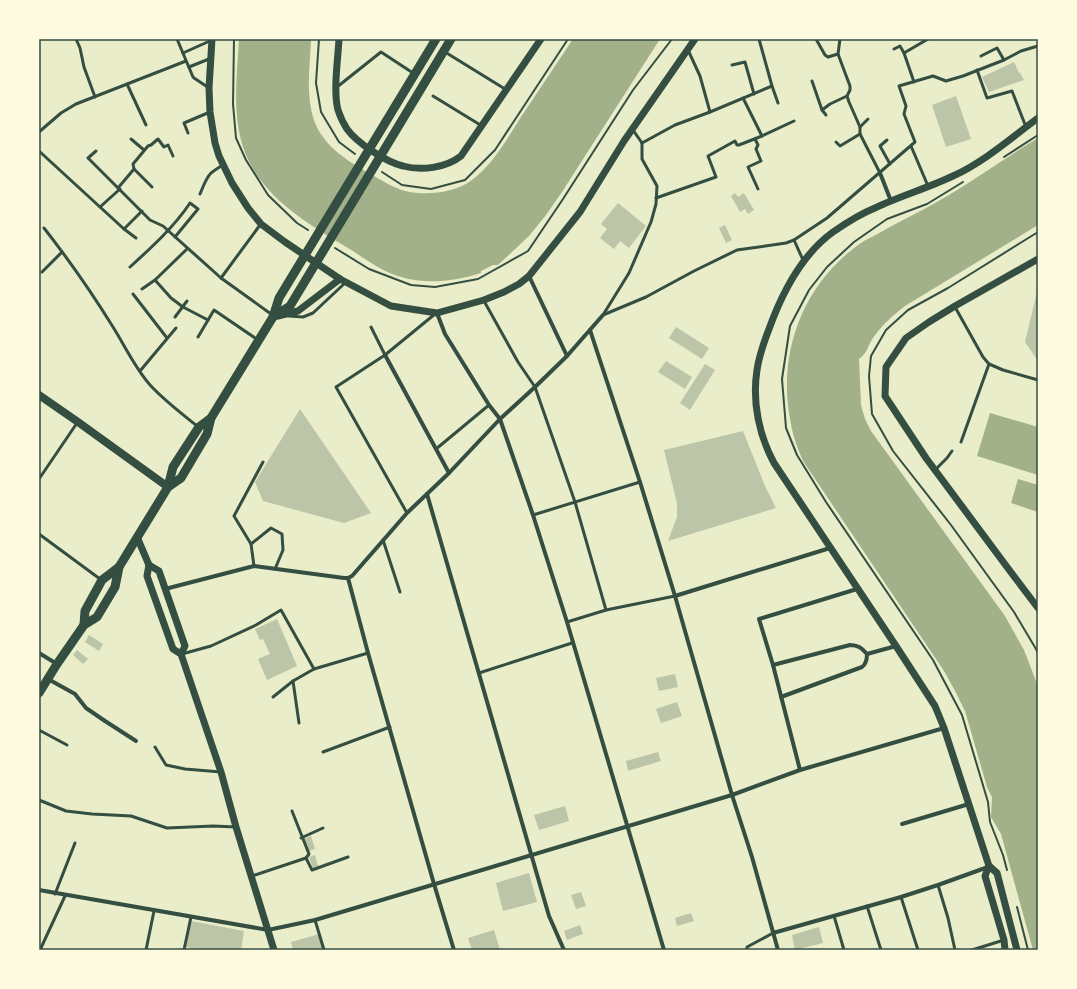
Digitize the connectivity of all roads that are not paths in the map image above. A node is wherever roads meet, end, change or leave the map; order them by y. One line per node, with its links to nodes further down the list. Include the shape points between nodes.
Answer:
1 (76, 39): 38 (lane)
2 (177, 39): 17 (lane)
3 (212, 39): 17 (lane); 21 (street)
4 (339, 39): 32 (street)
5 (436, 39): 27 (main road)
6 (450, 39): 16 (main road)
7 (541, 39): 34 (street)
8 (695, 39): 14 (street)
9 (759, 39): 31 (lane)
10 (816, 39): 19 (lane, via 825,56)
11 (840, 39): 19 (lane)
12 (928, 39): 18 (lane)
13 (1038, 46): 22 (lane)
14 (687, 49): 43 (lane, via 700,76); 52 (street)
15 (894, 49): 18 (lane, via 900,46)
16 (444, 51): 34 (lane); 105 (main road, via 290,306)
17 (183, 53): 23 (lane)
18 (904, 53): 29 (lane)
19 (838, 54): 37 (lane, via 850,86)
20 (981, 56): 22 (lane, via 997,48)
21 (211, 58): 25 (lane); 33 (street)
22 (1004, 60): 26 (lane)
23 (186, 61): 25 (lane); 30 (lane)
24 (732, 65): 35 (lane, via 744,62)
25 (189, 67): 33 (lane, via 194,78)
26 (977, 70): 29 (lane, via 946,81 933,76); 51 (lane, via 987,98 1012,91)
27 (415, 74): 32 (lane, via 381,52); 105 (main road, via 279,298)
28 (812, 81): 41 (lane)
29 (914, 82): 62 (lane, via 899,86 906,106 904,114 915,142)
30 (127, 84): 38 (lane); 48 (lane)
31 (772, 86): 35 (lane); 40 (lane)
32 (336, 87): 49 (street, via 338,109 348,130 375,153 401,166 412,168 450,163 464,153)
33 (209, 88): 42 (street)
34 (506, 90): 49 (street)
35 (754, 94): 39 (lane)
36 (433, 96): 49 (lane)
37 (847, 96): 41 (lane); 50 (lane)
38 (95, 97): 53 (lane, via 61,113)
39 (743, 98): 43 (lane); 56 (lane)
40 (778, 103)
41 (822, 110): 44 (lane)
42 (210, 112): 54 (lane, via 184,123); 68 (street, via 215,143)
43 (710, 112): 61 (lane, via 675,125)
44 (826, 116)
45 (1038, 118): 51 (street)
46 (868, 119): 50 (lane)
47 (794, 121): 56 (lane)
48 (146, 125)
49 (482, 126)
50 (860, 127): 55 (lane)
51 (1026, 127): 71 (street, via 972,166)
52 (633, 130): 61 (lane); 93 (street, via 580,212)
53 (39, 132)
54 (188, 133)
55 (860, 134): 60 (lane, via 840,146); 70 (lane)
56 (762, 136): 58 (lane)
57 (132, 139): 63 (lane)
58 (756, 139): 74 (lane, via 756,149 761,161 748,167); 76 (lane, via 737,145 735,141 708,156 716,177)
59 (887, 140): 67 (lane, via 880,146)
60 (836, 142)
61 (642, 143): 76 (lane, via 642,159 657,186)
62 (911, 146): 67 (lane); 71 (lane)
63 (144, 150): 66 (lane, via 158,139 164,147 168,145); 69 (lane, via 133,164)
64 (39, 151): 78 (lane)
65 (96, 151): 73 (lane, via 88,158)
66 (173, 156)
67 (890, 164): 70 (lane)
68 (223, 165): 75 (lane, via 211,173); 80 (street, via 239,196)
69 (134, 169): 72 (lane); 73 (lane)
70 (880, 172): 77 (street); 86 (lane, via 827,218)
71 (928, 186): 77 (street)
72 (152, 187)
73 (119, 188): 78 (lane); 79 (lane)
74 (758, 188)
75 (200, 194)
76 (656, 198): 104 (lane, via 650,222 629,273)
77 (891, 201): 90 (street, via 859,216 832,233)
78 (100, 207): 82 (lane)
79 (142, 211): 82 (lane); 83 (lane, via 150,220)
80 (261, 224): 94 (lane); 96 (street)
81 (44, 228): 88 (lane)
82 (124, 229): 85 (lane)
83 (168, 230): 84 (lane); 84 (lane, via 190,203 198,209); 91 (lane)
84 (175, 237): 87 (lane)
85 (136, 238)
86 (794, 240): 90 (lane); 104 (lane, via 737,250 646,297)
87 (187, 248): 94 (lane); 95 (lane)
88 (62, 252): 92 (lane); 117 (lane)
89 (1038, 258): 101 (street)
90 (804, 261): 143 (street, via 785,291 765,339 757,370 756,402 760,428 774,464)
91 (130, 268)
92 (40, 270)
93 (529, 276): 99 (street, via 504,292); 115 (street)
94 (222, 278): 105 (lane)
95 (155, 280): 97 (lane); 102 (lane)
96 (343, 280): 103 (street, via 391,306); 105 (street, via 298,310); 105 (lane, via 312,313 303,317)
97 (142, 289)
98 (133, 294): 112 (lane)
99 (484, 300): 103 (street); 119 (lane, via 518,362)
100 (187, 301): 102 (lane)
101 (955, 306): 116 (lane); 130 (street, via 906,338 886,367 885,396)
102 (183, 307): 106 (lane); 107 (lane)
103 (437, 313): 114 (lane); 121 (street, via 445,334)
104 (603, 315): 110 (street)
105 (276, 316): 113 (main road)
106 (176, 317)
107 (208, 320): 111 (lane); 113 (lane, via 214,310)
108 (371, 327): 114 (lane)
109 (176, 328): 112 (lane)
110 (590, 330): 115 (street); 133 (street)
111 (198, 337)
112 (167, 338): 117 (lane)
113 (259, 340): 122 (main road)
114 (385, 355): 127 (street); 137 (lane, via 336,387)
115 (566, 356): 119 (street)
116 (989, 364): 118 (lane); 126 (lane)
117 (140, 371): 125 (lane, via 166,401)
118 (1038, 380)
119 (535, 387): 123 (street); 136 (lane)
120 (39, 395): 124 (main road)
121 (489, 405): 123 (street); 127 (lane)
122 (211, 418): 125 (main road); 134 (main road, via 207,434 181,478)
123 (500, 419): 131 (street); 138 (street)
124 (78, 422): 132 (lane); 134 (main road)
125 (199, 427): 134 (main road, via 173,467)
126 (961, 442)
127 (436, 449): 131 (street)
128 (952, 451): 130 (lane)
129 (263, 462): 142 (lane, via 234,516)
130 (935, 470): 154 (street)
131 (449, 473): 135 (street)
132 (39, 479)
133 (640, 482): 136 (lane); 153 (street)
134 (168, 487): 140 (main road)
135 (426, 494): 137 (street); 167 (street)
136 (575, 502): 138 (lane); 155 (lane)
137 (407, 513): 141 (street)
138 (533, 515): 156 (street)
139 (39, 534): 149 (lane)
140 (137, 537): 144 (street); 146 (main road)
141 (383, 540): 148 (street); 152 (lane)
142 (251, 544): 145 (lane); 147 (lane, via 271,528 282,534 283,550)
143 (830, 548): 150 (street); 153 (street)
144 (149, 565): 151 (street, via 159,570); 162 (street, via 147,576 173,649)
145 (254, 566): 147 (street); 151 (street)
146 (119, 567): 149 (main road); 157 (main road, via 115,587 97,617)
147 (275, 569): 148 (street)
148 (348, 578): 161 (street)
149 (102, 580): 157 (main road, via 85,611)
150 (857, 588): 159 (street); 165 (street, via 759,619)
151 (165, 589): 162 (street, via 184,646)
152 (400, 592)
153 (675, 596): 155 (lane); 183 (street)
154 (1038, 608)
155 (606, 610): 156 (lane)
156 (567, 622): 158 (street)
157 (84, 625): 164 (main road)
158 (572, 643): 167 (lane); 189 (street)
159 (896, 646): 163 (street); 175 (street, via 934,706)
160 (39, 653): 164 (street)
161 (368, 653): 166 (lane); 174 (street)
162 (181, 654): 166 (lane, via 211,646 281,610); 182 (street)
163 (867, 654): 165 (street, via 860,647 850,645); 172 (street, via 862,668)
164 (57, 664): 168 (main road)
165 (774, 665): 172 (street)
166 (314, 670): 169 (lane)
167 (479, 673): 193 (street)
168 (48, 679): 170 (main road); 177 (street, via 75,694 86,708)
169 (293, 681): 171 (lane); 173 (lane)
170 (39, 693)
171 (273, 697)
172 (781, 697): 181 (street)
173 (299, 723)
174 (390, 727): 180 (lane); 198 (street)
175 (944, 728): 181 (street); 185 (street)
176 (39, 730): 178 (lane)
177 (136, 741)
178 (67, 745)
179 (155, 747): 182 (lane, via 166,765)
180 (323, 752)
181 (800, 770): 183 (street)
182 (221, 772): 188 (street)
183 (732, 795): 189 (street); 210 (street)
184 (40, 801): 188 (lane, via 66,811 131,816 167,828)
185 (969, 804): 187 (street); 196 (street)
186 (292, 811): 191 (lane)
187 (902, 824)
188 (236, 826): 197 (street)
189 (627, 826): 193 (street); 219 (street)
190 (323, 828): 191 (lane)
191 (301, 838): 195 (lane, via 309,854)
192 (75, 843): 201 (lane)
193 (532, 854): 198 (street); 218 (street, via 549,916)
194 (348, 857): 195 (lane, via 312,870)
195 (306, 858): 197 (lane)
196 (989, 866): 199 (street); 211 (street, via 985,876); 228 (street, via 997,873)
197 (252, 876): 209 (street)
198 (434, 884): 208 (street); 217 (street)
199 (938, 885): 203 (street); 225 (lane)
200 (39, 890): 201 (street)
201 (55, 894): 202 (street)
202 (65, 896): 205 (street); 212 (lane)
203 (901, 897): 204 (street); 224 (lane)
204 (867, 906): 206 (street); 223 (lane)
205 (154, 911): 207 (street); 213 (lane)
206 (834, 916): 210 (street); 222 (lane)
207 (191, 917): 209 (street); 214 (lane)
208 (315, 920): 209 (street); 216 (lane)
209 (268, 930): 215 (street)
210 (773, 932): 220 (lane, via 746,947); 221 (street)
211 (1004, 940): 226 (lane); 227 (street)
212 (40, 950)
213 (146, 950)
214 (184, 950)
215 (274, 950)
216 (324, 950)
217 (454, 950)
218 (564, 950)
219 (664, 950)
220 (747, 950)
221 (778, 950)
222 (844, 950)
223 (881, 950)
224 (918, 950)
225 (955, 950)
226 (972, 950)
227 (1005, 950)
228 (1017, 950)

